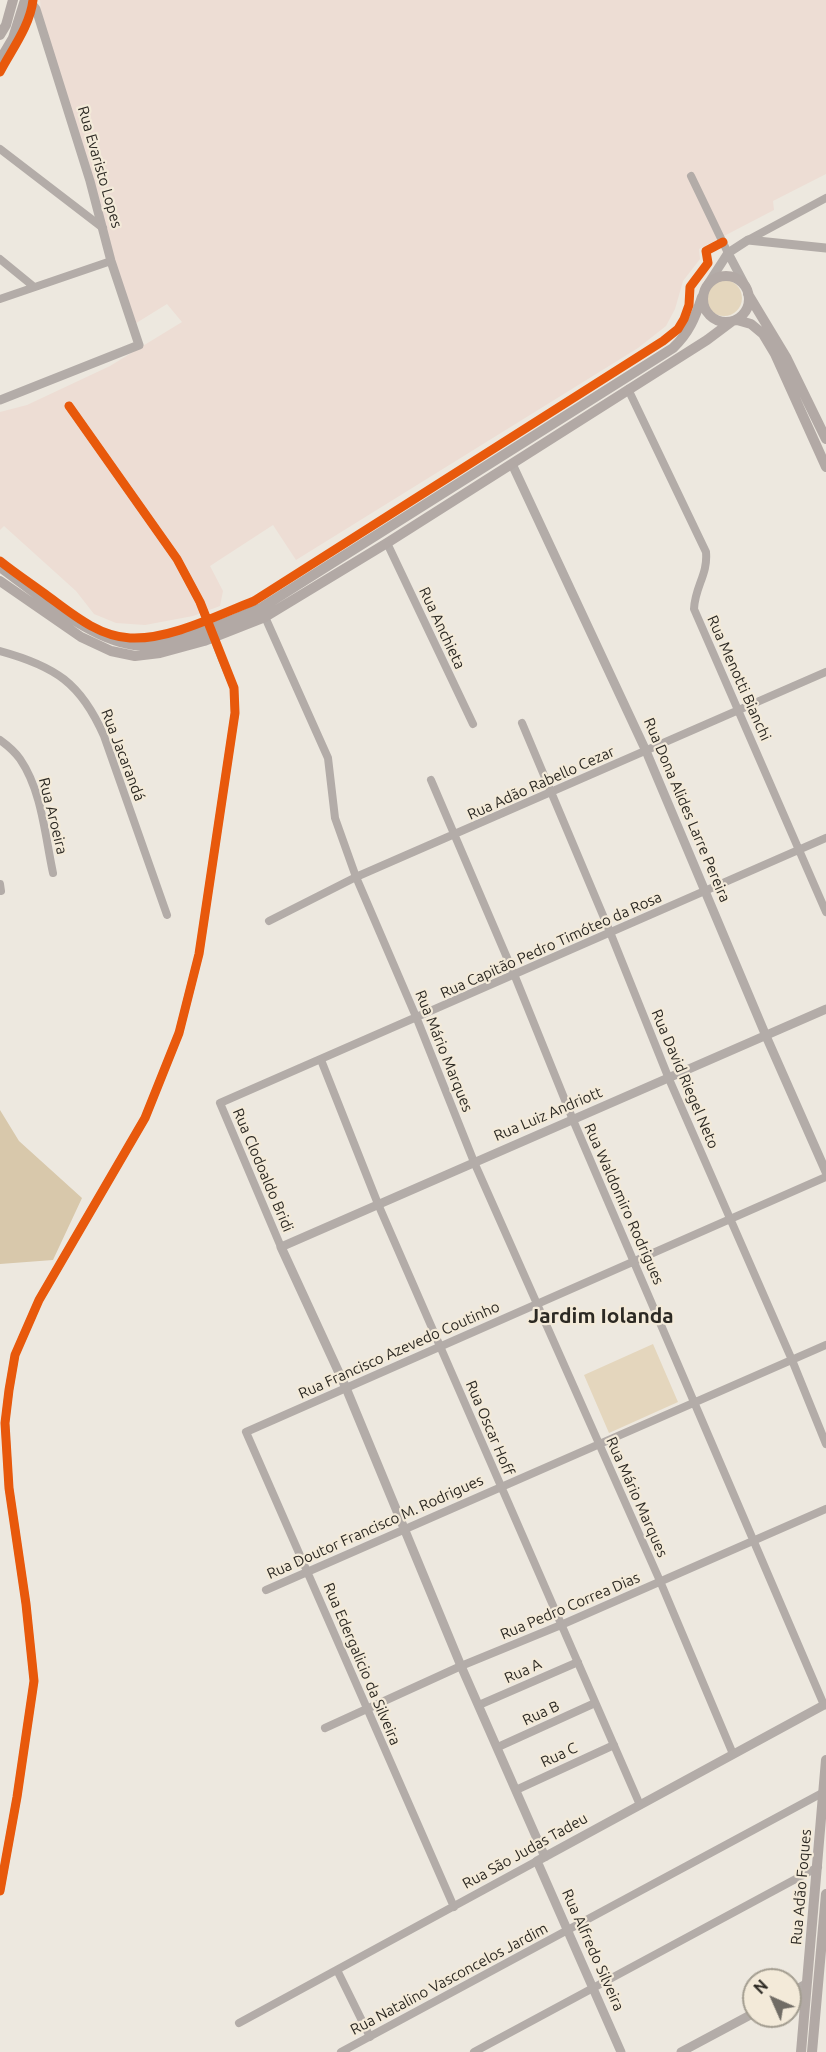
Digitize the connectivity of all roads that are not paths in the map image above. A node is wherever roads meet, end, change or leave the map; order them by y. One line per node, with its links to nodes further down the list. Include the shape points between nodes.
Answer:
1 (13, 0): 3 (main road)
2 (27, 0): 4 (main road); 8 (street, Rua Evaristo Lopes, via 36,9)
3 (0, 35)
4 (0, 60)
5 (0, 149): 8 (street)
6 (691, 176): 11 (street)
7 (826, 198): 9 (street)
8 (103, 228): 13 (street, Rua Evaristo Lopes)
9 (748, 240): 10 (street); 11 (street)
10 (826, 248)
11 (728, 253): 14 (street); 16 (street)
12 (0, 259): 15 (street)
13 (111, 261): 15 (street); 21 (street, Rua Evaristo Lopes, via 139,345)
14 (708, 284): 16 (main road, via 728,276 741,282); 17 (main road)
15 (33, 286): 18 (street)
16 (747, 291): 19 (main road, via 747,309); 23 (main road, via 786,357)
17 (702, 297): 19 (main road, via 710,317); 27 (main road, via 694,321 673,348 261,608 201,632 157,643 134,645 113,640 85,627)
18 (0, 299)
19 (734, 321): 20 (main road); 25 (main road, via 751,324 763,334)
20 (628, 389): 24 (main road); 32 (street, Rua Menotti Bianchi, via 706,552 707,565 694,596 694,609)
21 (0, 400)
22 (69, 406): 97 (street, bridge, via 177,559 200,602 234,688 236,713 199,954 179,1033 145,1118 39,1300 15,1355 5,1423 9,1488 34,1681)
23 (826, 439)
24 (512, 464): 26 (main road); 36 (street, Rua Dona Alides Larre Pereira)
25 (826, 467)
26 (387, 543): 29 (main road); 34 (street, Rua Anchieta)
27 (0, 567)
28 (0, 581): 29 (main road, via 81,637 111,651 135,656 204,641)
29 (265, 617): 43 (street, Rua Mário Marques, via 328,758 335,818)
30 (0, 651): 46 (street, Rua Jacarandá, via 29,659 56,674 77,689 93,711)
31 (826, 672): 32 (street, Rua Adão Rabello Cezar)
32 (738, 710): 36 (street, Rua Adão Rabello Cezar); 41 (street, Rua Menotti Bianchi)
33 (522, 723): 38 (street, Rua David Riegel Neto)
34 (473, 724)
35 (0, 740): 42 (street, Rua Aroeira, via 20,758 29,776)
36 (646, 751): 38 (street, Rua Adão Rabello Cezar); 44 (street, Rua Dona Alides Larre Pereira)
37 (431, 780): 39 (street, Rua Waldomiro Rodrigues)
38 (551, 794): 39 (street, Rua Adão Rabello Cezar); 48 (street, Rua David Riegel Neto)
39 (454, 835): 43 (street, Rua Adão Rabello Cezar); 49 (street, Rua Waldomiro Rodrigues)
40 (826, 838): 41 (street, Rua Capitão Pedro Timóteo da Rosa)
41 (800, 849): 44 (street, Rua Capitão Pedro Timóteo da Rosa); 45 (street, Rua Menotti Bianchi)
42 (53, 873)
43 (356, 877): 47 (street, Rua Adão Rabello Cezar); 51 (street, Rua Mário Marques)
44 (705, 892): 48 (street, Rua Capitão Pedro Timóteo da Rosa); 52 (street, Rua Dona Alides Larre Pereira)
45 (826, 912)
46 (167, 915)
47 (269, 921)
48 (610, 932): 49 (street, Rua Capitão Pedro Timóteo da Rosa); 54 (street, Rua David Riegel Neto)
49 (513, 974): 51 (street, Rua Capitão Pedro Timóteo da Rosa); 56 (street, Rua Waldomiro Rodrigues)
50 (826, 1009): 52 (street, Rua Luiz Andriott)
51 (417, 1018): 53 (street, Rua Capitão Pedro Timóteo da Rosa); 57 (street, Rua Mário Marques)
52 (766, 1036): 54 (street, Rua Luiz Andriott); 58 (street, Rua Dona Alides Larre Pereira)
53 (321, 1060): 55 (street, Rua Capitão Pedro Timóteo da Rosa); 60 (street, Rua Oscar Hoff)
54 (669, 1079): 56 (street, Rua Luiz Andriott); 61 (street, Rua David Riegel Neto)
55 (220, 1103): 62 (street, Rua Clodoaldo Bridi)
56 (573, 1120): 57 (street, Rua Luiz Andriott); 63 (street, Rua Waldomiro Rodrigues)
57 (474, 1162): 60 (street, Rua Luiz Andriott); 64 (street, Rua Mário Marques)
58 (826, 1172)
59 (826, 1177): 61 (street, Rua Francisco Azevedo Coutinho)
60 (378, 1204): 62 (street, Rua Luiz Andriott); 66 (street, Rua Oscar Hoff)
61 (730, 1221): 63 (street, Rua Francisco Azevedo Coutinho); 67 (street, Rua David Riegel Neto)
62 (281, 1247): 68 (street, Rua Alfredo Silveira)
63 (635, 1262): 64 (street, Rua Francisco Azevedo Coutinho); 69 (street, Rua Waldomiro Rodrigues)
64 (537, 1305): 66 (street, Rua Francisco Azevedo Coutinho); 71 (street, Rua Mário Marques)
65 (826, 1345): 67 (street, Rua Doutor Francisco M. Rodrigues)
66 (441, 1347): 68 (street, Rua Francisco Azevedo Coutinho); 73 (street, Rua Oscar Hoff)
67 (792, 1360): 69 (street, Rua Doutor Francisco M. Rodrigues); 72 (street, Rua David Riegel Neto)
68 (346, 1388): 70 (street, Rua Francisco Azevedo Coutinho); 75 (street, Rua Alfredo Silveira)
69 (694, 1402): 71 (street, Rua Doutor Francisco M. Rodrigues); 76 (street, Rua Waldomiro Rodrigues)
70 (246, 1432): 77 (street, Rua Edergalicio da Silveira)
71 (598, 1444): 73 (street, Rua Doutor Francisco M. Rodrigues); 78 (street, Rua Mário Marques)
72 (826, 1444)
73 (500, 1486): 75 (street, Rua Doutor Francisco M. Rodrigues); 80 (street, Rua Oscar Hoff)
74 (826, 1509): 76 (street, Rua Pedro Correa Dias)
75 (405, 1529): 77 (street, Rua Doutor Francisco M. Rodrigues); 82 (street, Rua Alfredo Silveira)
76 (754, 1541): 78 (street, Rua Pedro Correa Dias); 85 (street, Rua Waldomiro Rodrigues)
77 (309, 1573): 79 (street, Rua Doutor Francisco M. Rodrigues); 86 (street, Rua Edergalicio da Silveira)
78 (660, 1581): 80 (street, Rua Pedro Correa Dias); 90 (street, Rua Mário Marques)
79 (266, 1590)
80 (561, 1625): 81 (street, Rua Oscar Hoff); 82 (street, Rua Pedro Correa Dias)
81 (578, 1662): 83 (street, Rua Oscar Hoff); 84 (street, Rua A)
82 (461, 1666): 84 (street, Rua Alfredo Silveira); 86 (street, Rua Pedro Correa Dias)
83 (595, 1703): 88 (street, Rua Oscar Hoff); 89 (street, Rua B)
84 (479, 1705): 89 (street, Rua Alfredo Silveira)
85 (825, 1705): 90 (street, Rua São Judas Tadeu)
86 (367, 1709): 87 (street, Rua Pedro Correa Dias); 99 (street, Rua Edergalicio da Silveira)
87 (325, 1728)
88 (614, 1745): 92 (street, Rua C); 94 (street, Rua Oscar Hoff)
89 (498, 1747): 92 (street, Rua Alfredo Silveira)
90 (733, 1754): 94 (street, Rua São Judas Tadeu)
91 (826, 1760): 93 (main road, Rua Adão Foques)
92 (516, 1790): 95 (street, Rua Alfredo Silveira)
93 (824, 1792): 96 (main road, Rua Adão Foques); 100 (street, Rua Natalino Vasconcelos Jardim)
94 (640, 1805): 95 (street, Rua São Judas Tadeu)
95 (541, 1859): 99 (street, Rua São Judas Tadeu); 100 (street, Rua Alfredo Silveira)
96 (818, 1867): 102 (main road, Rua Adão Foques); 104 (street)
97 (0, 1891)
98 (826, 1894): 113 (main road, Rua Adão Foques)
99 (454, 1907): 101 (street, Rua São Judas Tadeu)
100 (569, 1930): 104 (street, Rua Alfredo Silveira); 107 (street, Rua Natalino Vasconcelos Jardim)
101 (337, 1970): 106 (street, Rua São Judas Tadeu); 107 (street)
102 (806, 1984): 103 (street); 112 (main road, Rua Adão Foques)
103 (802, 1986)
104 (594, 1987): 109 (street); 110 (street, Rua Alfredo Silveira)
105 (742, 2019): 111 (street)
106 (239, 2023)
107 (369, 2037): 108 (street, Rua Natalino Vasconcelos Jardim)
108 (341, 2052)
109 (474, 2052)
110 (621, 2052)
111 (681, 2052)
112 (801, 2052)
113 (812, 2052)

